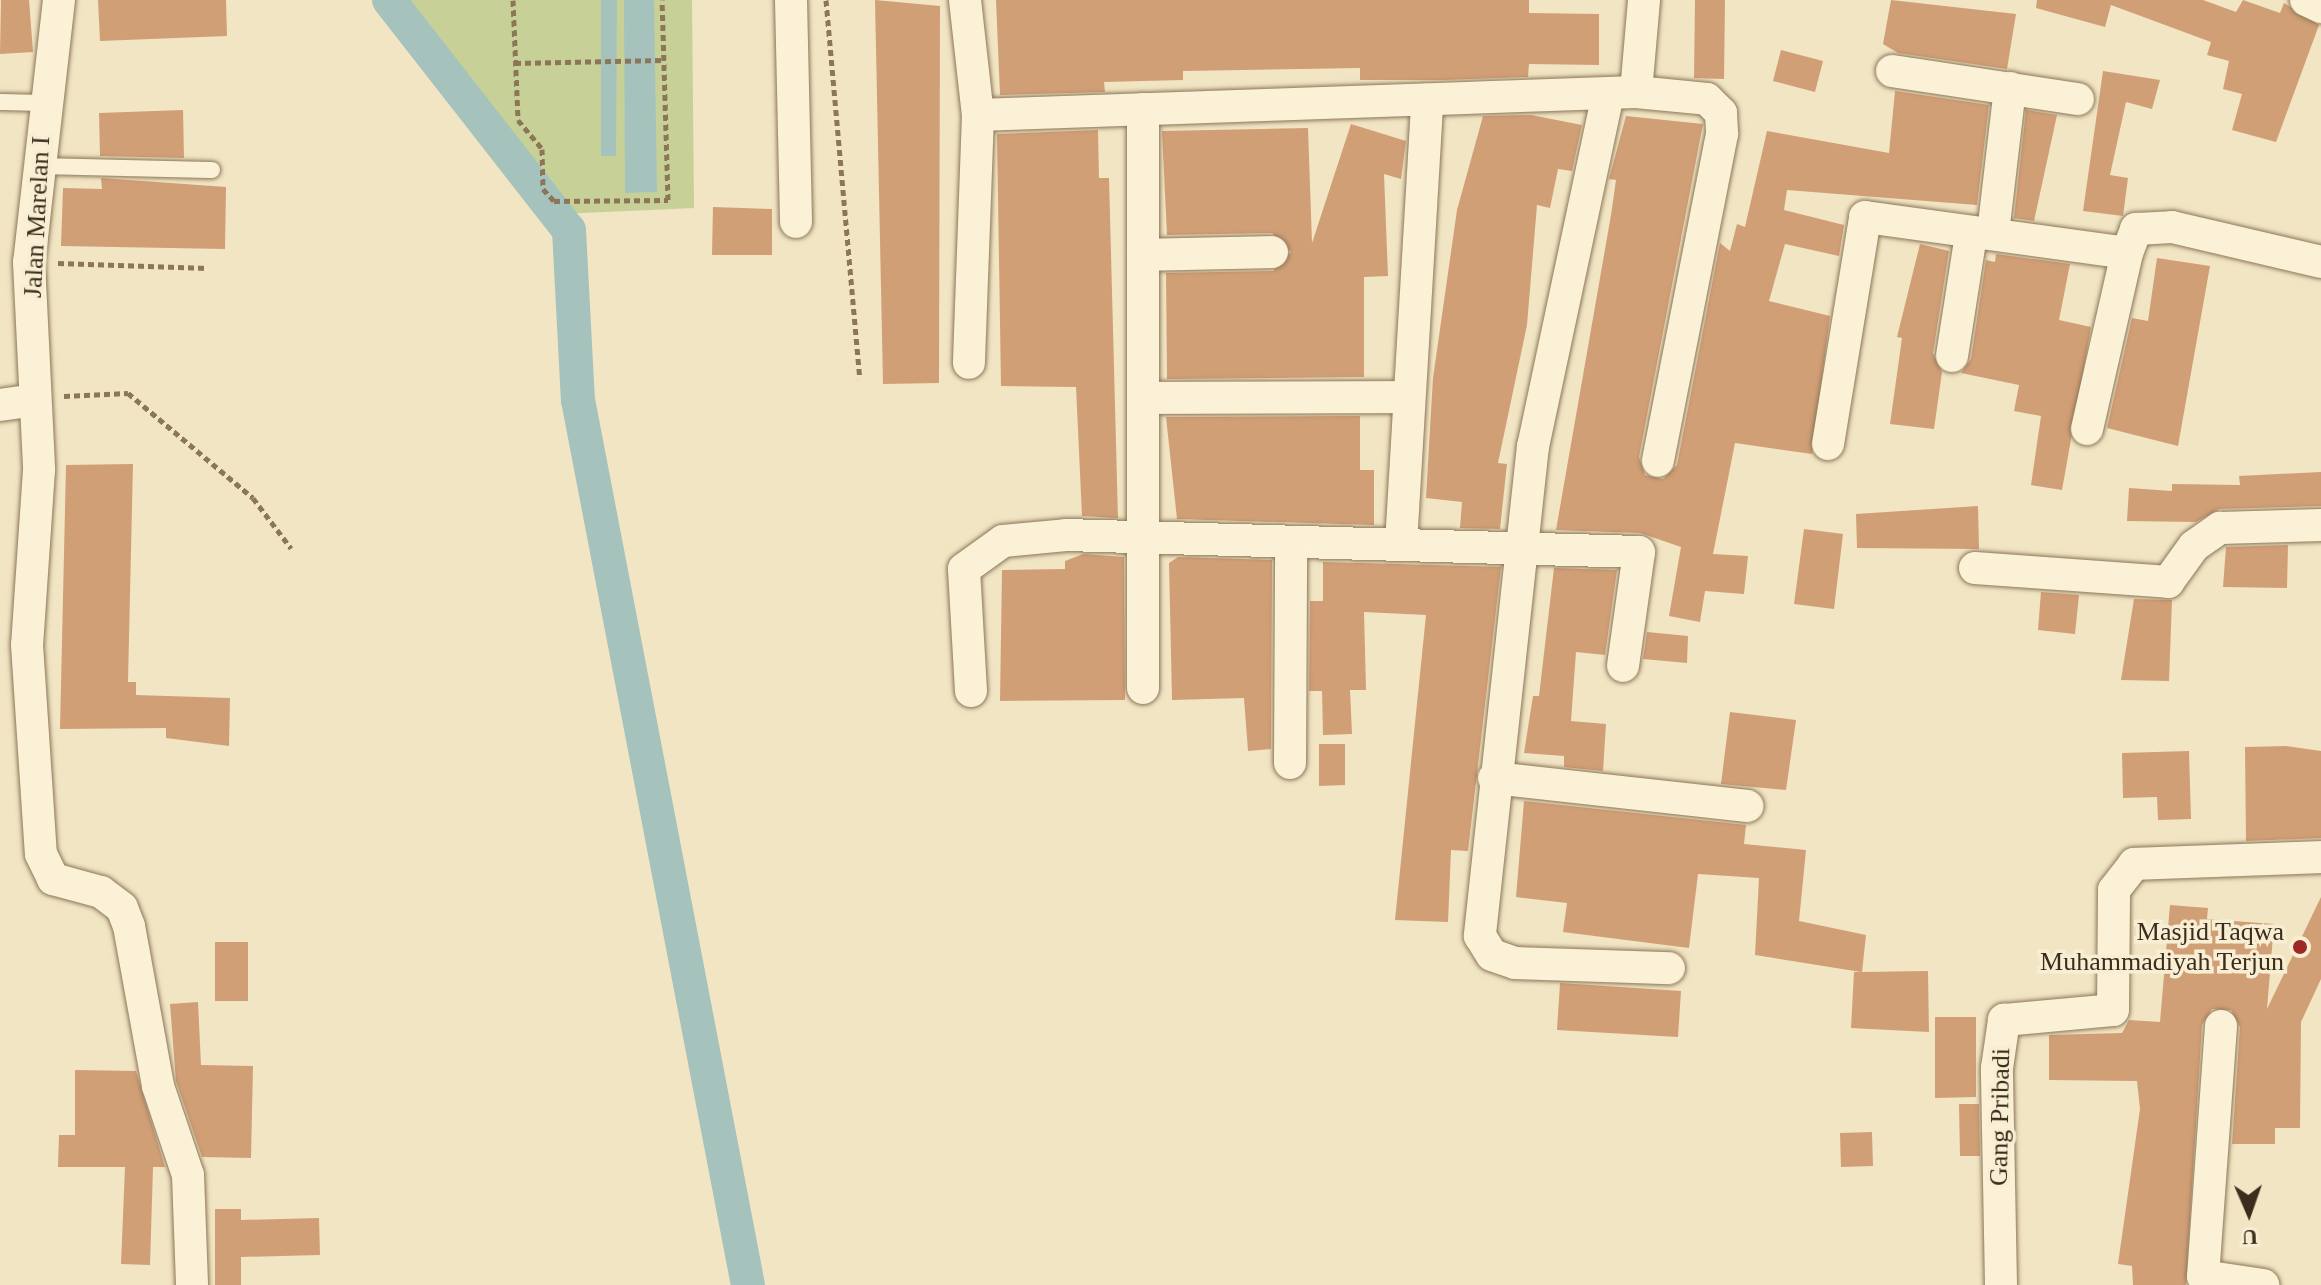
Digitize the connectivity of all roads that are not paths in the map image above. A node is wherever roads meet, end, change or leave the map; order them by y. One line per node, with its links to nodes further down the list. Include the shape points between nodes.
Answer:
1 (59, 0): 13 (street, Jalan Marelan I)
2 (791, 0): 18 (street)
3 (965, 0): 15 (street)
4 (1644, 0): 9 (street)
5 (2306, 0): 6 (street)
6 (2321, 7)
7 (1892, 71): 8 (street)
8 (2010, 88): 10 (street); 19 (street)
9 (1622, 93): 11 (street); 32 (street, via 1707,99 1721,113 1722,134); 36 (street, via 1533,446)
10 (2078, 99)
11 (1427, 100): 14 (street); 26 (street)
12 (0, 102): 13 (lane)
13 (45, 103): 16 (street, Jalan Marelan I)
14 (1143, 109): 15 (street); 22 (street)
15 (978, 115): 25 (street)
16 (35, 166): 17 (lane); 28 (street, Jalan Marelan I, via 29,262)
17 (212, 170)
18 (796, 222)
19 (1982, 233): 21 (street); 24 (street); 31 (street, via 1870,215 1859,221)
20 (1272, 252): 22 (street)
21 (2127, 253): 23 (street, via 2136,229 2172,227); 30 (street)
22 (1143, 255): 27 (street)
23 (2321, 262)
24 (1952, 356)
25 (969, 363)
26 (1409, 397): 27 (street); 35 (street)
27 (1143, 398): 34 (street)
28 (35, 400): 29 (street); 49 (street, Jalan Marelan I, via 39,470 27,645 41,854 53,879 101,892 122,908 129,926 158,1086 188,1175)
29 (0, 405)
30 (2087, 429)
31 (1828, 444)
32 (1658, 461)
33 (2321, 525): 38 (street, via 2220,528 2194,546 2168,582)
34 (1143, 539): 37 (street); 40 (street); 41 (street, via 1003,541 968,563)
35 (1401, 544): 36 (street); 37 (street)
36 (1525, 544): 39 (street, via 1639,552); 43 (street)
37 (1291, 545): 42 (street)
38 (1975, 568)
39 (1623, 666)
40 (1143, 688)
41 (971, 691)
42 (1290, 763)
43 (1494, 778): 44 (street); 46 (street, via 1480,936 1492,955 1515,963)
44 (1747, 806)
45 (2321, 857): 50 (street, Gang Pribadi, via 2134,864 2114,890 2113,1010 2004,1020 1997,1068)
46 (1669, 968)
47 (2221, 1026): 48 (street)
48 (2202, 1281): 51 (street)
49 (192, 1285)
50 (2001, 1285)
51 (2263, 1285)

